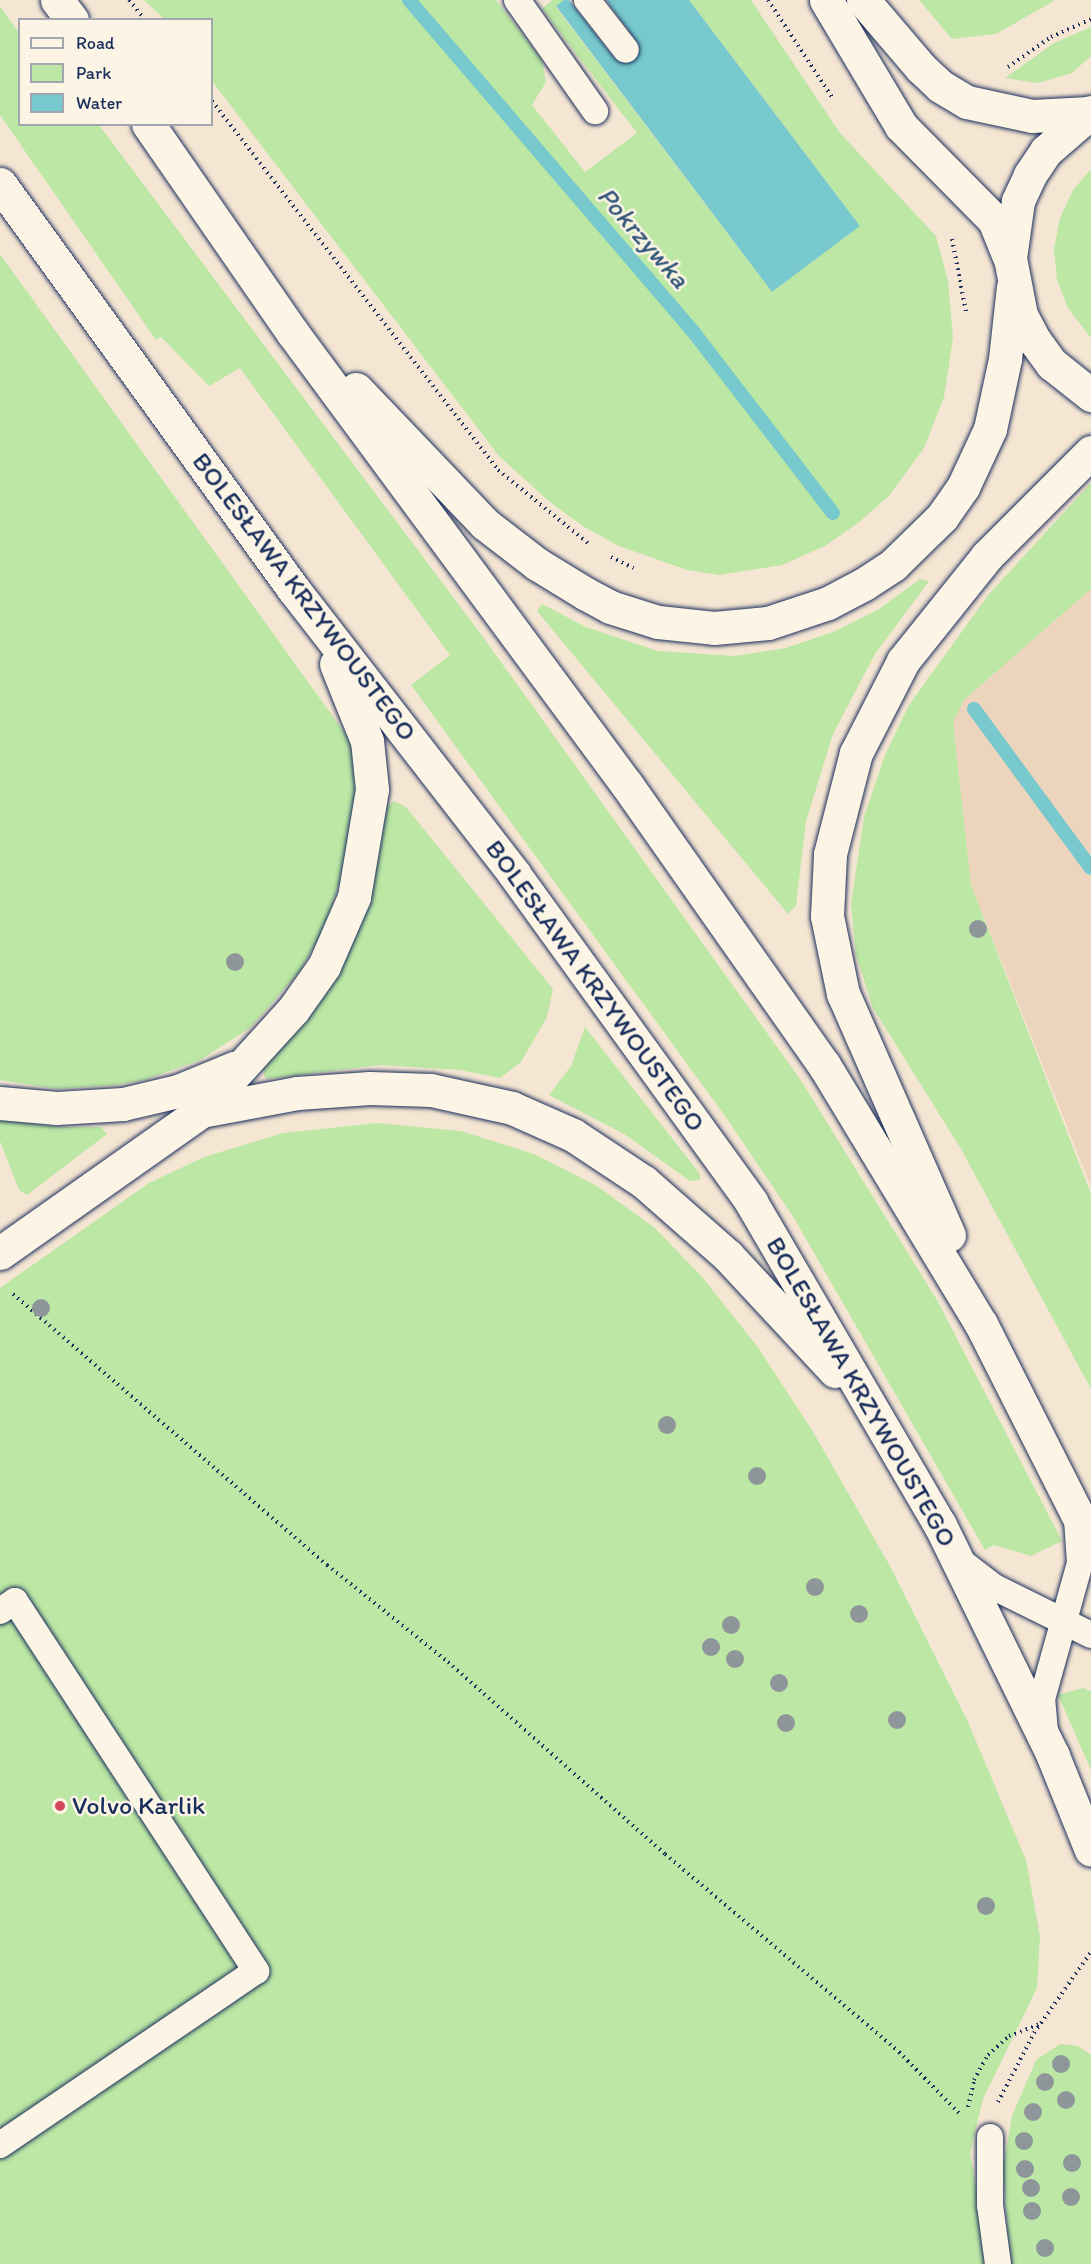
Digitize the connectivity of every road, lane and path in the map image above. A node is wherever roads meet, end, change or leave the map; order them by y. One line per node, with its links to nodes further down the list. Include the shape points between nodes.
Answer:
1 (57, 0): 8 (main road)
2 (129, 0): 9 (path)
3 (517, 0): 15 (lane)
4 (587, 0): 11 (lane)
5 (768, 0): 13 (path)
6 (826, 0): 20 (main road, via 902,126 994,220)
7 (863, 0): 16 (main road, via 921,68 940,86 967,102 1032,116)
8 (70, 18)
9 (143, 18)
10 (1091, 19): 12 (path, via 1050,37)
11 (626, 50)
12 (1001, 73)
13 (834, 101)
14 (213, 102): 25 (path, via 498,470 548,514 599,551)
15 (595, 111)
16 (1090, 112): 20 (main road, via 1046,151 1030,175 1018,201)
17 (149, 126): 22 (main road)
18 (0, 184): 26 (main road, BOLESŁAWA KRZYWOUSTEGO)
19 (948, 231): 21 (path, via 960,269)
20 (1012, 273): 22 (main road, via 1005,359 990,429 963,487 942,517 893,565 864,584 796,614 741,627 687,626 636,616 610,607 537,564 485,524 367,398); 23 (main road, via 1035,341 1052,364)
21 (966, 324)
22 (292, 332): 32 (main road, via 777,995 874,1144)
23 (1091, 395)
24 (1091, 452): 32 (main road, via 987,556 903,661 856,753 830,854 827,916 843,994 945,1223)
25 (641, 570)
26 (294, 590): 27 (main road, via 336,663 360,719 371,768 370,802 358,878 340,935 301,999); 33 (main road, BOLESŁAWA KRZYWOUSTEGO, via 507,865 722,1160)
27 (243, 1062): 28 (main road, via 178,1091 123,1104 57,1108); 29 (main road)
28 (0, 1103)
29 (201, 1111): 30 (main road); 33 (main road, via 297,1093 405,1088 472,1097 552,1125 611,1157 682,1214 813,1345)
30 (0, 1253)
31 (13, 1294): 43 (path, via 327,1564 448,1662 665,1854 899,2052 967,2120 974,2080 988,2055 1009,2036)
32 (981, 1324): 34 (main road)
33 (889, 1435): 36 (main road, BOLESŁAWA KRZYWOUSTEGO)
34 (1070, 1496): 35 (main road); 38 (lane, via 1081,1547)
35 (1091, 1542)
36 (956, 1557): 38 (lane, via 994,1587); 40 (main road, BOLESŁAWA KRZYWOUSTEGO)
37 (0, 1611): 45 (lane, via 15,1601 256,1971)
38 (1064, 1622): 39 (lane); 40 (lane, via 1041,1711)
39 (1091, 1635)
40 (1053, 1756): 41 (main road, BOLESŁAWA KRZYWOUSTEGO)
41 (1091, 1850)
42 (1091, 1952): 43 (path)
43 (1040, 2024): 44 (path, via 1005,2085)
44 (990, 2137): 46 (lane, via 990,2205)
45 (0, 2145)
46 (998, 2264)

